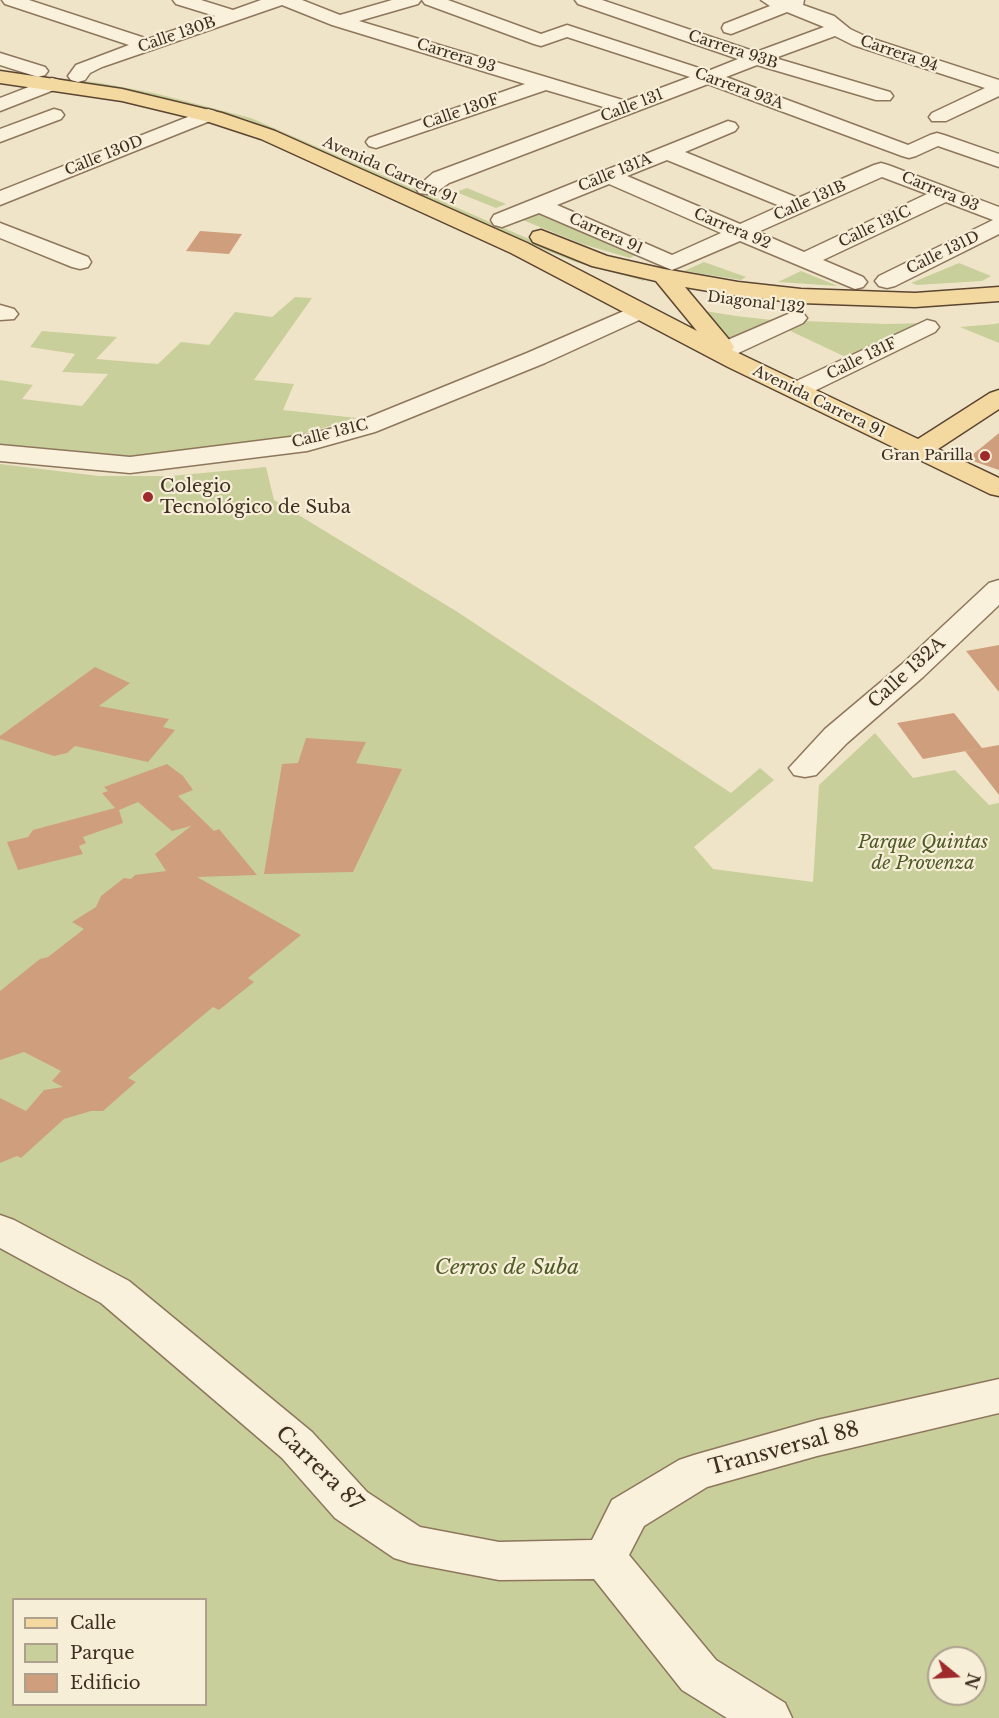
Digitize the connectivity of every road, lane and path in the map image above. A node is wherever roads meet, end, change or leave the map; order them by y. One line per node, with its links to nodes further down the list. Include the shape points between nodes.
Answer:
1 (11, 0): 12 (street)
2 (182, 0): 8 (street)
3 (287, 0): 8 (street, Calle 130B); 9 (street, Carrera 93)
4 (412, 0): 9 (street)
5 (431, 0): 19 (street, Carrera 93A, via 541,40 567,32)
6 (584, 0): 14 (street, Carrera 93B)
7 (786, 2): 10 (street); 11 (street, Carrera 94)
8 (234, 16): 12 (street, Calle 130B)
9 (339, 21): 20 (street, Carrera 93)
10 (731, 28)
11 (838, 28): 14 (street, Calle 131); 21 (street, Carrera 94, via 873,46)
12 (148, 45): 16 (street, Calle 130B, via 91,64)
13 (0, 59): 18 (street)
14 (756, 59): 19 (street, Calle 131); 22 (street, Carrera 93B)
15 (0, 66): 18 (main road, Avenida Carrera 91)
16 (78, 76): 18 (main road, Avenida Carrera 91); 35 (main road, Avenida Carrera 91, via 236,108 326,142)
17 (0, 77): 18 (main road, Avenida Carrera 91)
18 (45, 77): 23 (street); 26 (main road, Avenida Carrera 91)
19 (708, 77): 24 (street, Calle 131); 32 (street, Carrera 93A, via 909,152 936,139)
20 (546, 83): 24 (street, Carrera 93); 30 (street, Calle 130F)
21 (999, 88): 27 (street)
22 (883, 96)
23 (0, 105)
24 (627, 108): 35 (street, Calle 131, via 441,178)
25 (54, 115): 29 (street)
26 (208, 115): 37 (street, Calle 130D); 45 (main road, Avenida Carrera 91, via 286,142)
27 (939, 117)
28 (728, 127): 31 (street, Calle 131A)
29 (0, 136)
30 (376, 142)
31 (666, 152): 34 (street, Calle 131A); 39 (street)
32 (999, 161)
33 (882, 169): 36 (street, Carrera 93); 39 (street, Calle 131B)
34 (609, 176): 38 (street, Calle 131A); 44 (street, Carrera 92)
35 (427, 188): 41 (main road, Avenida Carrera 91)
36 (945, 194): 40 (street, Carrera 93); 46 (street, Calle 131C)
37 (0, 199)
38 (539, 205): 41 (street, Calle 131A); 48 (street, Carrera 91)
39 (798, 206): 44 (street, Calle 131B)
40 (999, 215)
41 (502, 220): 48 (main road, Avenida Carrera 91, via 590,257)
42 (999, 225): 49 (street, Calle 131D)
43 (0, 230): 47 (street)
44 (740, 232): 46 (street, Carrera 92); 48 (street, Calle 131B)
45 (519, 248): 48 (main road, Diagonal 132, via 601,276); 53 (main road, Avenida Carrera 91)
46 (805, 260): 50 (street, Carrera 92)
47 (80, 262)
48 (671, 277): 51 (main road, Diagonal 132, via 738,289 838,298 915,300); 52 (main road, Diagonal 132, via 750,304 906,313); 56 (main road, Avenida Carrera 91)
49 (887, 281)
50 (855, 282)
51 (999, 294)
52 (999, 309)
53 (640, 311): 56 (main road, Avenida Carrera 91); 60 (street, Calle 131C, via 366,427 307,443 130,465)
54 (795, 318): 56 (street)
55 (927, 327): 57 (street, Calle 131F)
56 (731, 356): 57 (main road, Avenida Carrera 91)
57 (796, 390): 59 (main road, Avenida Carrera 91)
58 (999, 398): 59 (main road)
59 (919, 450): 61 (main road, Avenida Carrera 91)
60 (0, 453)
61 (999, 488)
62 (999, 589): 63 (street, Calle 132A)
63 (810, 762)
64 (0, 1230): 66 (street, Carrera 87, via 115,1292 297,1445 351,1505 410,1544 500,1561)
65 (999, 1396): 66 (street, Transversal 88, via 817,1438 694,1473 628,1513)
66 (605, 1559): 67 (street, via 699,1675)
67 (768, 1718)

